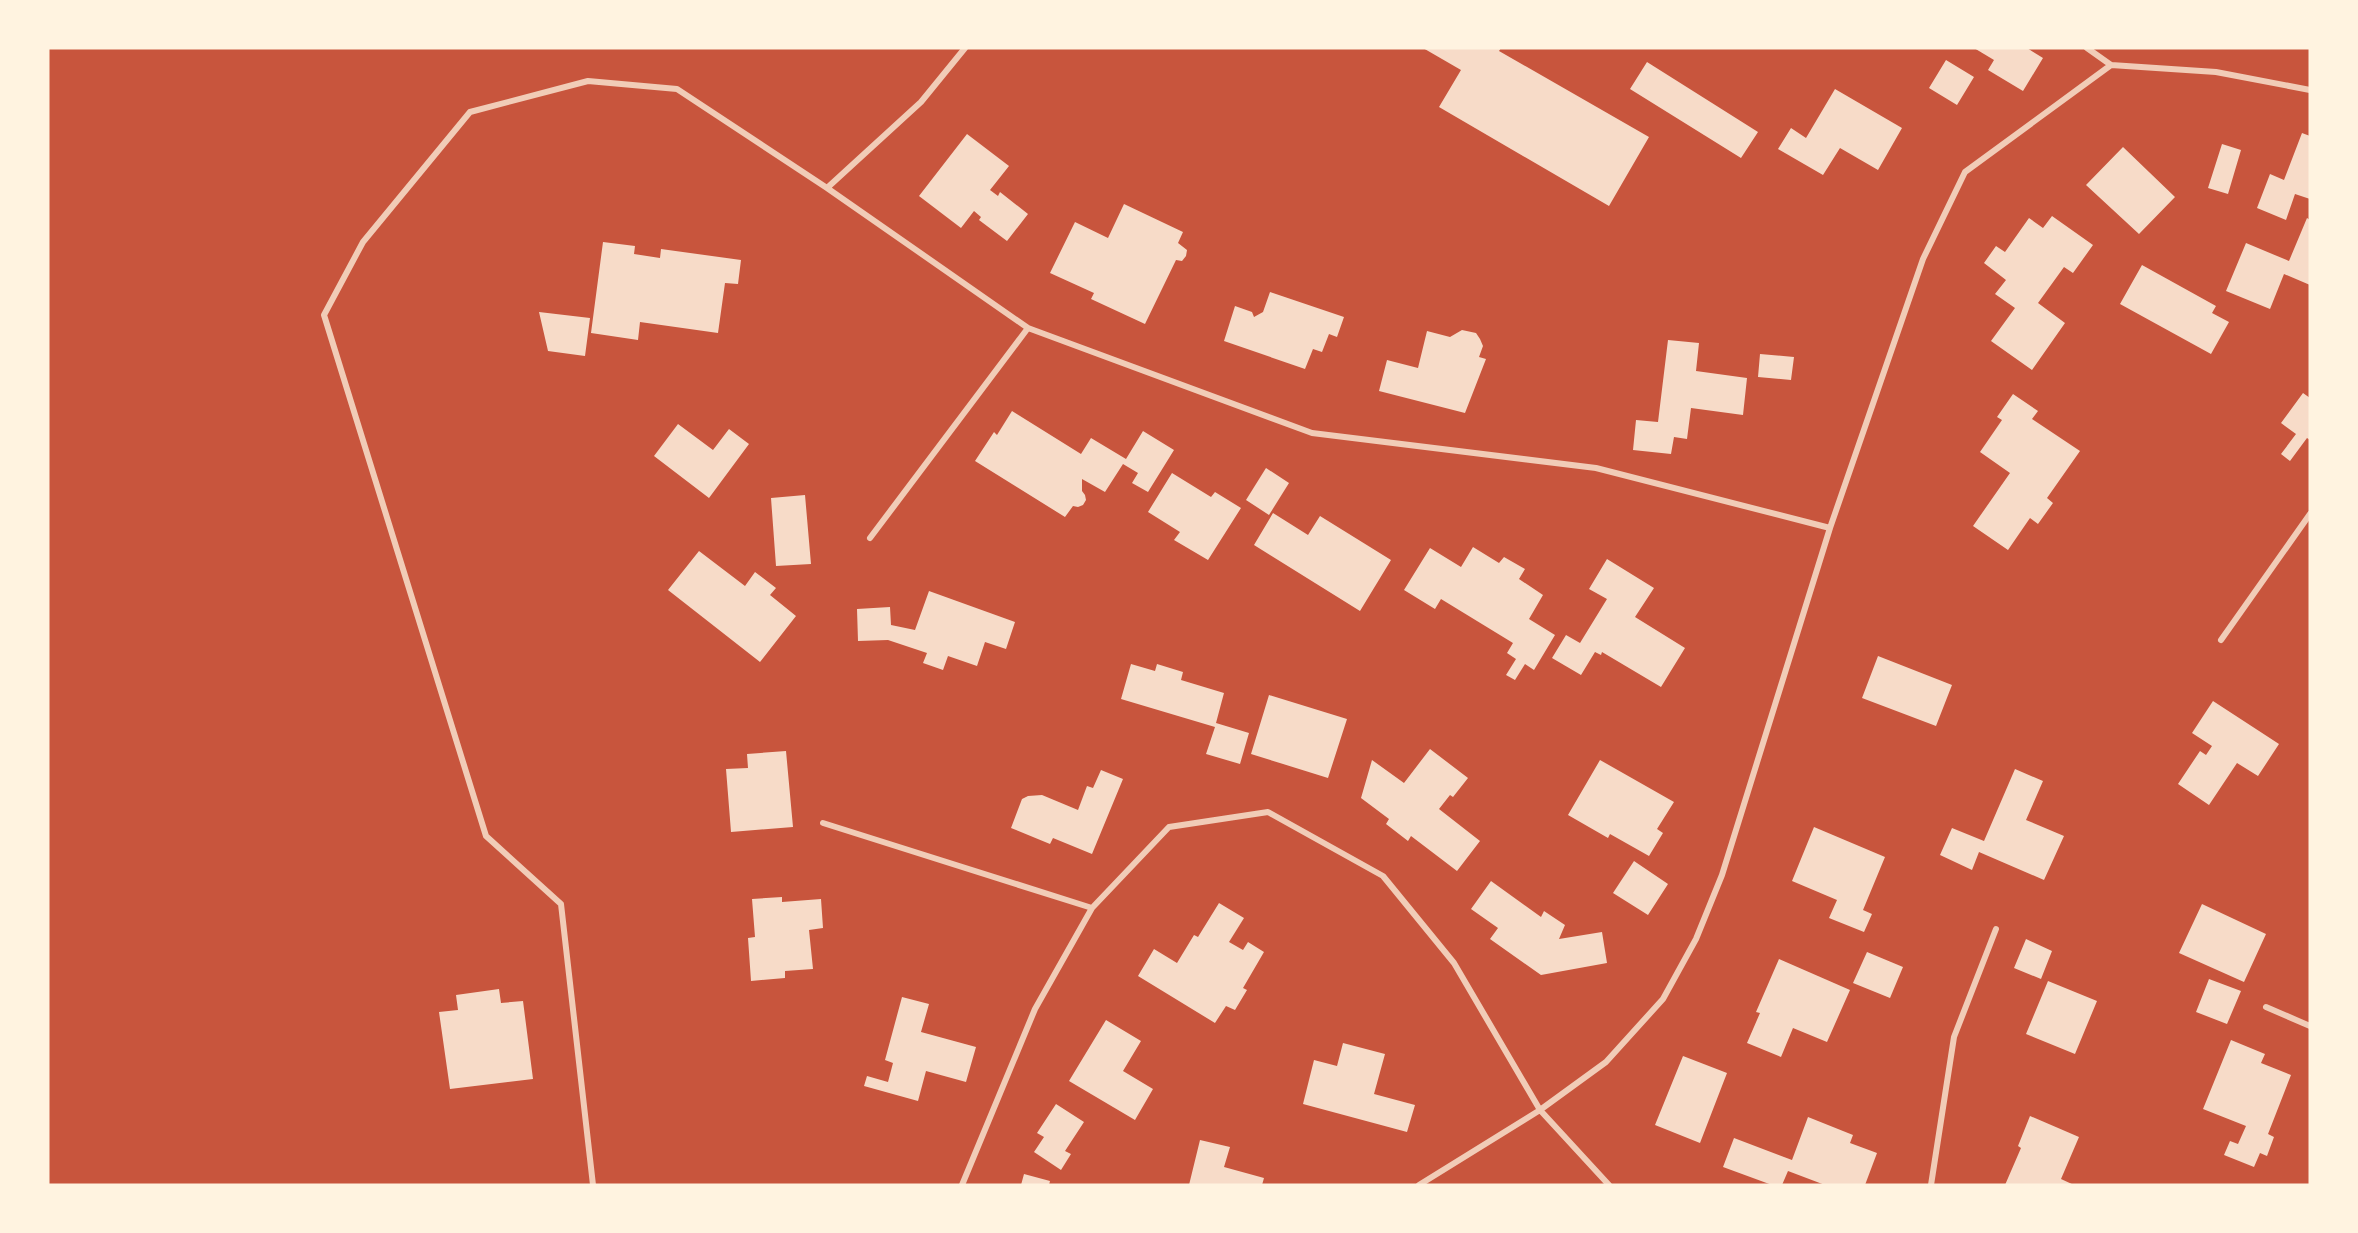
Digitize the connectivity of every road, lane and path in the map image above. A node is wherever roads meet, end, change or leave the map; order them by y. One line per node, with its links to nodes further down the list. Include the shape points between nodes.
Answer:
1 (965, 48): 5 (street, via 921,102)
2 (2087, 48): 3 (street)
3 (2111, 66): 4 (street, via 2216,72); 8 (street, via 1965,172 1923,259)
4 (2310, 90)
5 (827, 188): 6 (street); 17 (street, via 677,89 588,81 470,112 363,242 324,315 486,836 561,904)
6 (1028, 328): 8 (street, via 1312,433 1596,468); 9 (street)
7 (2310, 514): 10 (street)
8 (1830, 528): 16 (street, via 1722,875 1696,939 1662,999 1606,1062)
9 (870, 538)
10 (2221, 640)
11 (823, 823): 12 (street)
12 (1092, 908): 16 (street, via 1169,827 1268,812 1383,876 1454,963); 18 (street, via 1035,1009)
13 (1996, 929): 21 (street, via 1954,1037)
14 (2266, 1007): 15 (street)
15 (2310, 1026)
16 (1540, 1110): 19 (street); 20 (street)
17 (593, 1185)
18 (962, 1185)
19 (1419, 1185)
20 (1609, 1185)
21 (1932, 1185)

